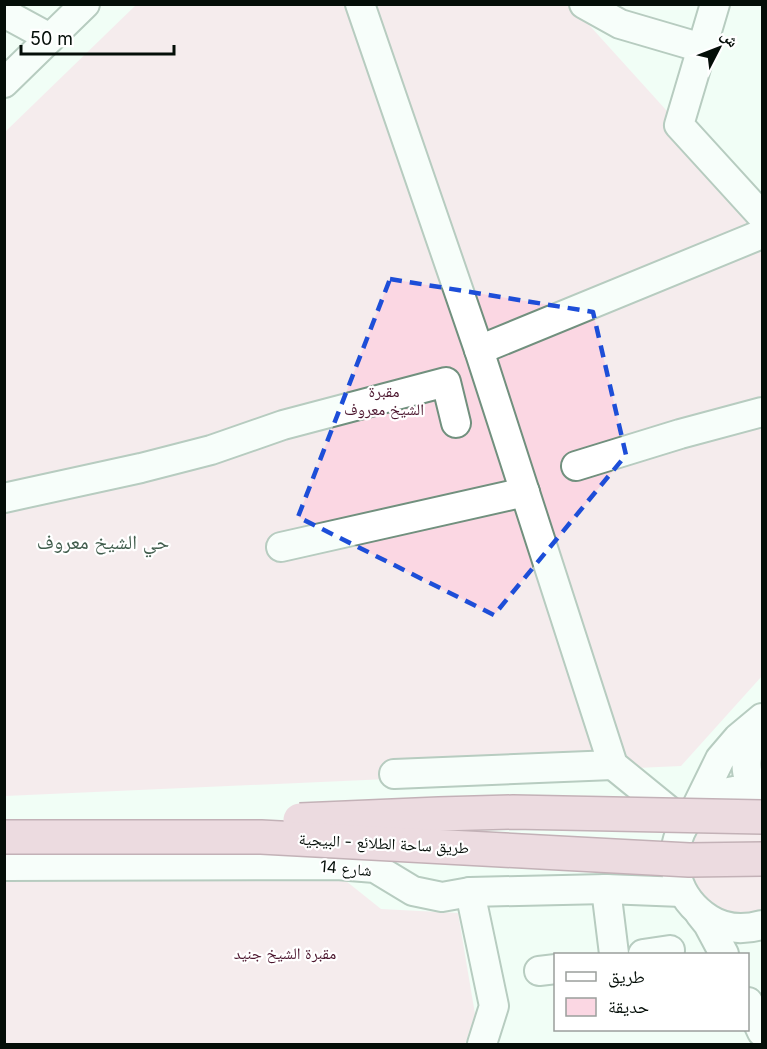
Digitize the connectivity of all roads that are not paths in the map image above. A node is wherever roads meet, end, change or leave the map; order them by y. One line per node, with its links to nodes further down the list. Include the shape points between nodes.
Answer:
1 (85, 4): 6 (street)
2 (360, 4): 11 (street)
3 (715, 4): 7 (street)
4 (588, 5): 7 (street, via 620,24)
5 (4, 13): 6 (street)
6 (50, 38): 8 (street)
7 (702, 48): 9 (street, via 679,125)
8 (4, 83)
9 (762, 216)
10 (762, 234): 11 (street)
11 (483, 360): 12 (street); 16 (street)
12 (446, 382): 14 (street); 17 (street, via 283,425 181,458)
13 (762, 411): 15 (street)
14 (456, 423)
15 (576, 466)
16 (525, 492): 18 (street); 20 (street)
17 (4, 498)
18 (281, 547)
19 (762, 718): 22 (street, via 750,746 746,771); 23 (street, via 720,759)
20 (613, 765): 21 (street); 23 (street)
21 (394, 774)
22 (761, 801): 23 (street, via 751,790 732,791 700,805); 24 (main road, طريق ساحة الطلائع - البيجية, bridge, via 576,813 440,814)
23 (689, 817): 29 (street, via 675,845 675,869)
24 (4, 835): 25 (main road, طريق ساحة الطلائع - البيجية, bridge, via 261,837 689,860)
25 (762, 859)
26 (4, 866): 28 (street, شارع 14, via 338,865 375,868 412,891 442,897)
27 (606, 889): 28 (street, شارع 14); 29 (street, شارع 14); 31 (street)
28 (470, 892): 35 (street, via 494,1006)
29 (690, 902): 30 (street, via 714,922 731,928); 32 (street)
30 (762, 925)
31 (614, 953)
32 (723, 953)
33 (749, 1006): 34 (street)
34 (762, 1032)
35 (482, 1044)

